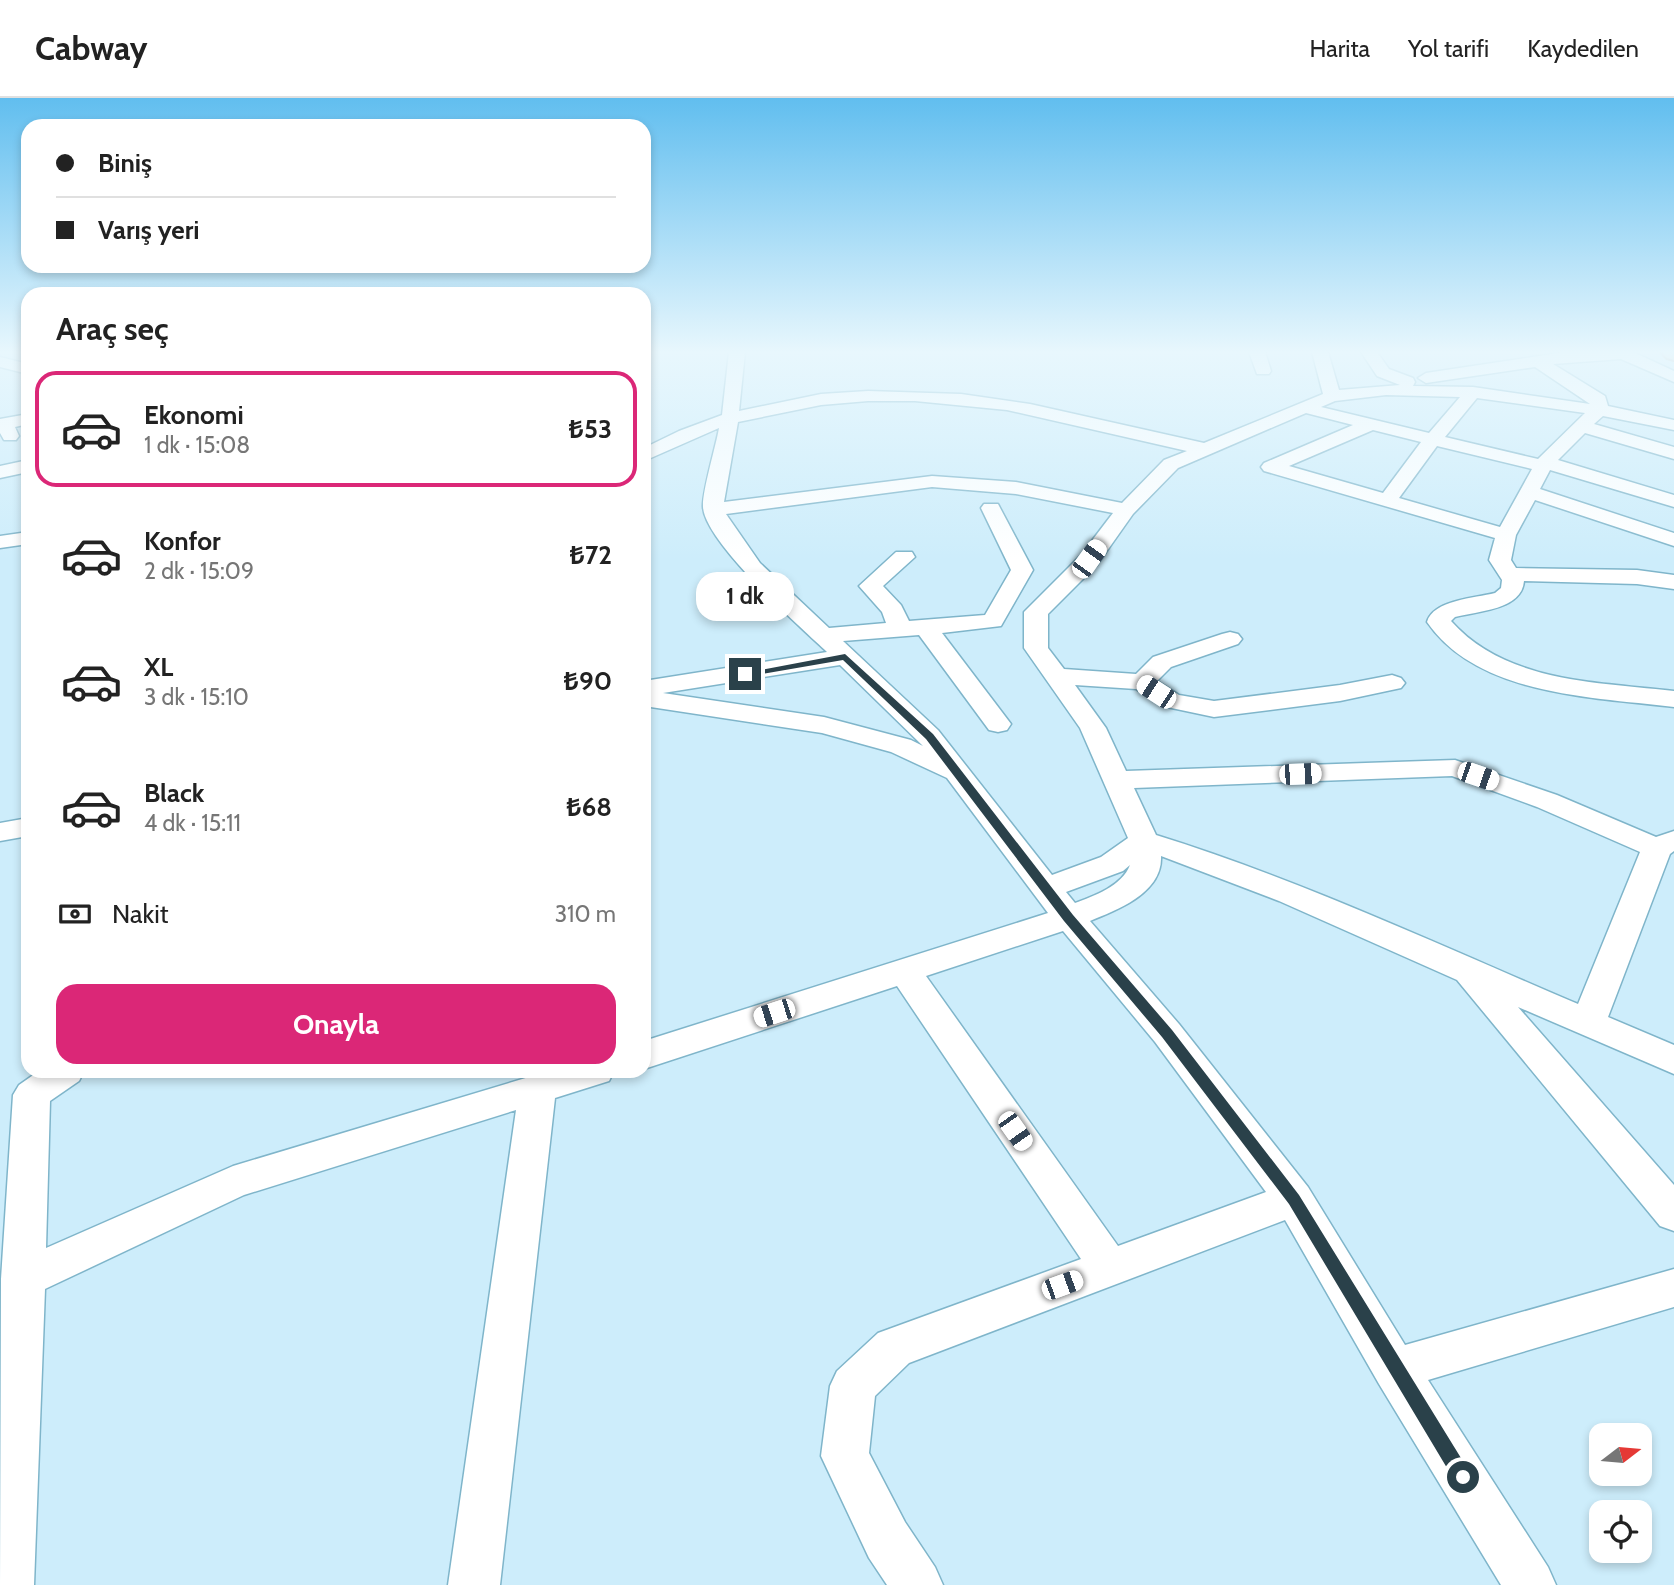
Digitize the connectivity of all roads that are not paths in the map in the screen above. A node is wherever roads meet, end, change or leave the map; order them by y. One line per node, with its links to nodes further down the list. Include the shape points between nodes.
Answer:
1 (14, 421): 13 (street, via 5,423)
2 (720, 421): 17 (street)
3 (729, 421): 28 (street)
4 (1081, 421): 16 (street)
5 (1272, 421): 16 (street)
6 (1355, 421): 11 (street)
7 (1448, 421): 14 (street)
8 (1587, 421): 20 (street)
9 (1598, 421): 19 (street)
10 (1631, 421): 12 (street)
11 (1369, 425): 14 (street); 27 (street, via 1271,467)
12 (1674, 425)
13 (10, 436)
14 (1433, 439): 20 (street); 27 (street)
15 (21, 448): 18 (street)
16 (1205, 449): 30 (street, via 1171,464)
17 (651, 451)
18 (0, 453)
19 (1674, 453)
20 (1544, 464): 25 (street); 26 (street)
21 (21, 468): 22 (street)
22 (0, 472)
23 (21, 476): 24 (street)
24 (0, 480)
25 (1530, 492): 31 (street); 33 (street)
26 (1674, 500)
27 (1386, 502): 31 (street)
28 (713, 508): 30 (street, via 778,504 904,483 965,481); 41 (street, via 752,568)
29 (991, 508): 40 (street, via 1022,570 993,621)
30 (1126, 510): 44 (street, via 1089,559 1036,612 1036,648)
31 (1506, 535): 36 (street, via 1500,560)
32 (21, 539): 34 (street)
33 (1674, 540)
34 (0, 542)
35 (904, 557): 39 (street, via 870,586 893,610)
36 (1511, 577): 37 (street, via 1637,577); 38 (street); 49 (street, via 1512,590 1503,598 1443,614 1439,622 1444,630 1470,653 1520,677)
37 (1674, 582)
38 (1620, 588)
39 (899, 627): 40 (street); 41 (street)
40 (928, 629): 50 (street)
41 (824, 636): 43 (street)
42 (1230, 639): 45 (street, via 1162,662)
43 (845, 657): 47 (street); 51 (street, via 929,736)
44 (1056, 676): 45 (street); 52 (street, via 1093,728)
45 (1142, 682): 46 (street, via 1171,701 1214,709)
46 (1392, 683)
47 (651, 687)
48 (651, 699): 51 (street, via 824,725 901,746)
49 (1674, 699)
50 (998, 724)
51 (957, 773): 57 (street)
52 (1118, 780): 55 (street); 56 (street, via 1455,768)
53 (21, 828): 54 (street)
54 (0, 832)
55 (1144, 841): 57 (street, via 1146,863 1125,891); 59 (street, via 1290,894)
56 (1665, 844): 60 (street)
57 (1058, 903): 58 (street); 66 (street, via 1167,1033)
58 (904, 971): 61 (street); 68 (street)
59 (1467, 971): 60 (street); 67 (street)
60 (1588, 1023): 62 (street)
61 (651, 1053)
62 (1674, 1060)
63 (56, 1078): 69 (street, via 32,1095)
64 (574, 1078): 65 (street)
65 (537, 1090): 69 (street, via 233,1182); 73 (street)
66 (1294, 1199): 68 (street); 71 (street)
67 (1674, 1214)
68 (1110, 1268): 74 (street, via 894,1348 853,1386 845,1456 887,1539)
69 (22, 1279): 72 (street)
70 (1674, 1288): 71 (street)
71 (1395, 1369): 75 (street)
72 (8, 1585)
73 (474, 1585)
74 (917, 1585)
75 (1530, 1585)

